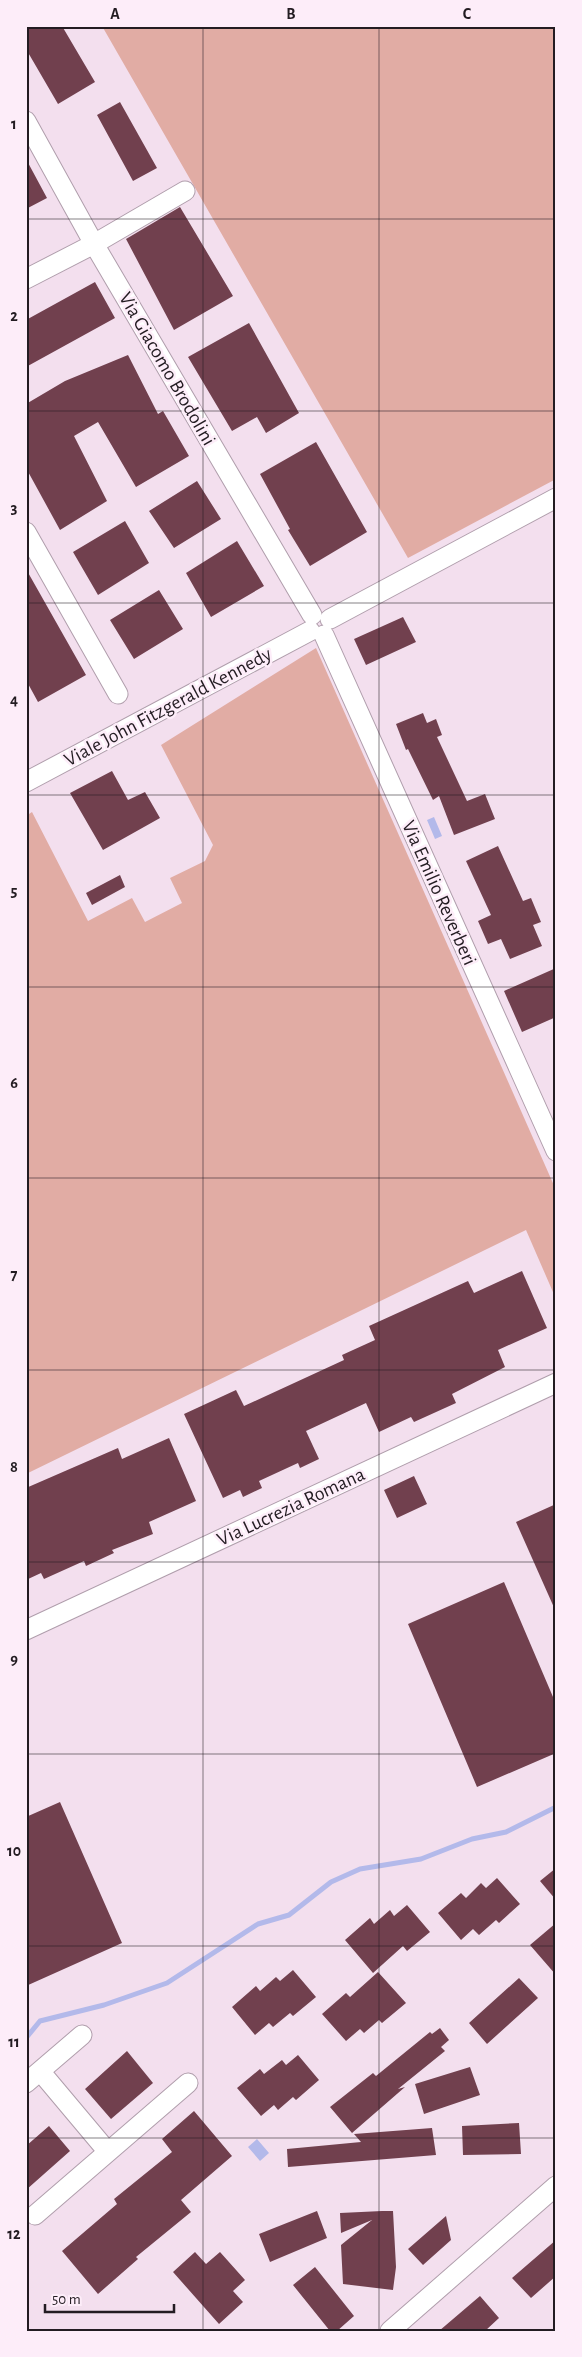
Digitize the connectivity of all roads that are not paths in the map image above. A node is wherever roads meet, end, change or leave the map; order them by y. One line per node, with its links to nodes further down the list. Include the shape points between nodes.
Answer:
1 (26, 121): 3 (street, Via Giacomo Brodolini)
2 (185, 191): 3 (street)
3 (94, 244): 4 (street); 7 (street, Via Giacomo Brodolini)
4 (26, 279)
5 (556, 498): 7 (street, Viale John Fitzgerald Kennedy)
6 (26, 532): 8 (street)
7 (319, 625): 9 (street, Viale John Fitzgerald Kennedy); 10 (street, Via Emilio Reverberi)
8 (118, 694)
9 (26, 782)
10 (556, 1151)
11 (556, 1383): 12 (street, Via Lucrezia Romana)
12 (26, 1630)
13 (82, 2036): 14 (street)
14 (33, 2077): 16 (street)
15 (188, 2083): 16 (street)
16 (108, 2152): 18 (street)
17 (556, 2186): 19 (street)
18 (35, 2215)
19 (390, 2331)

